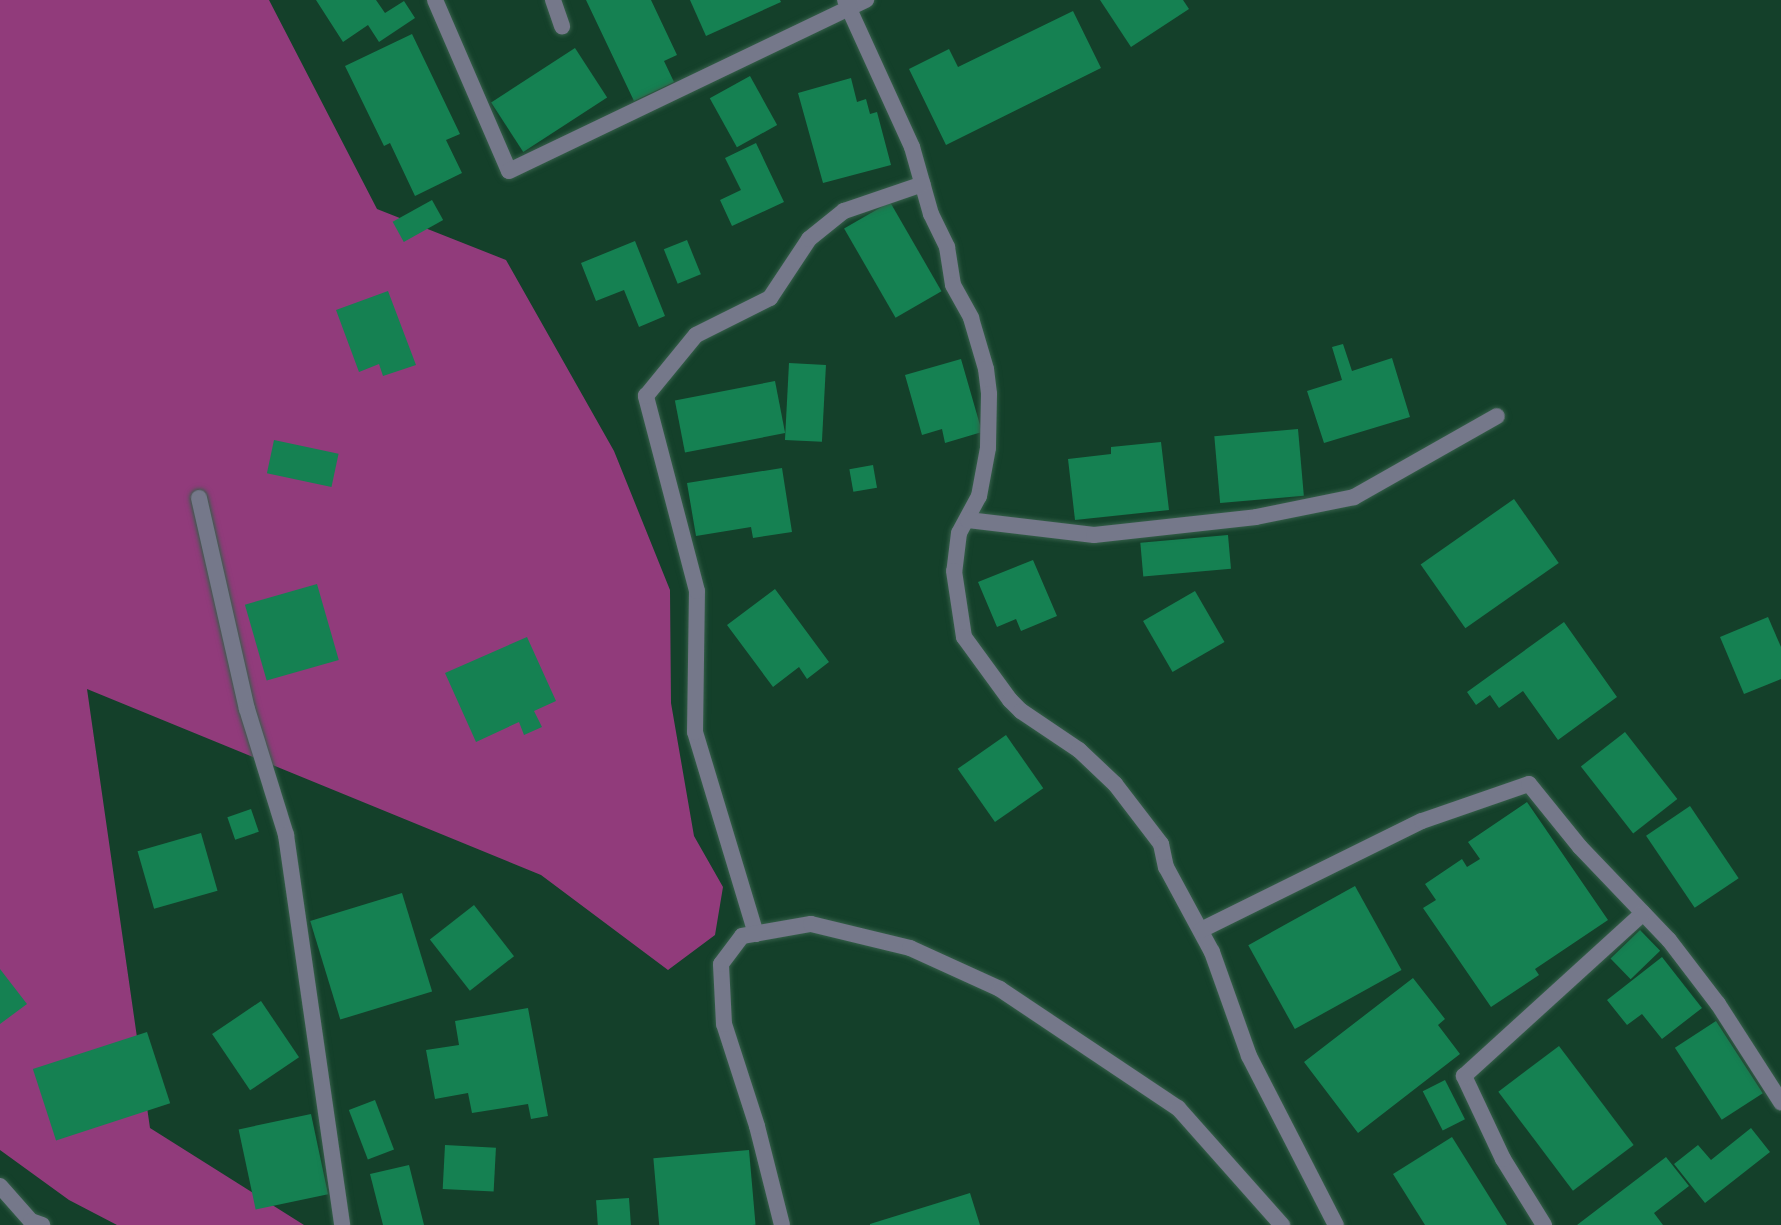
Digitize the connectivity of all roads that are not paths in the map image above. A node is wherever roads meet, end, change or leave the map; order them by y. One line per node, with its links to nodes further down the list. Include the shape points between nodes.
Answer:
1 (435, 0): 4 (street, via 509,171)
2 (553, 0): 5 (street)
3 (866, 0): 4 (street)
4 (847, 4): 6 (street, via 912,147)
5 (562, 26)
6 (923, 184): 9 (street, via 947,247 953,285 971,318 989,394 988,448 979,496); 12 (street, via 844,211 809,239 770,298 696,335 646,396 697,591 695,732)
7 (1497, 416): 9 (street, via 1354,497 1256,517 1094,535)
8 (199, 498): 16 (street, via 247,709 286,835)
9 (968, 520): 11 (street, via 959,533 954,571 964,637 1021,711 1079,750 1133,806 1161,844 1166,867)
10 (1643, 913): 11 (street, via 1529,784 1422,821); 13 (street, via 1718,1004); 20 (street, via 1464,1076 1503,1159)
11 (1201, 930): 19 (street, via 1249,1056)
12 (756, 934): 17 (street, via 742,936 721,964 724,1024); 18 (street, via 811,924 910,948 1000,989 1178,1108)
13 (1781, 1102)
14 (0, 1186): 15 (street)
15 (32, 1224)
16 (342, 1225)
17 (782, 1225)
18 (1282, 1225)
19 (1336, 1225)
20 (1544, 1225)

